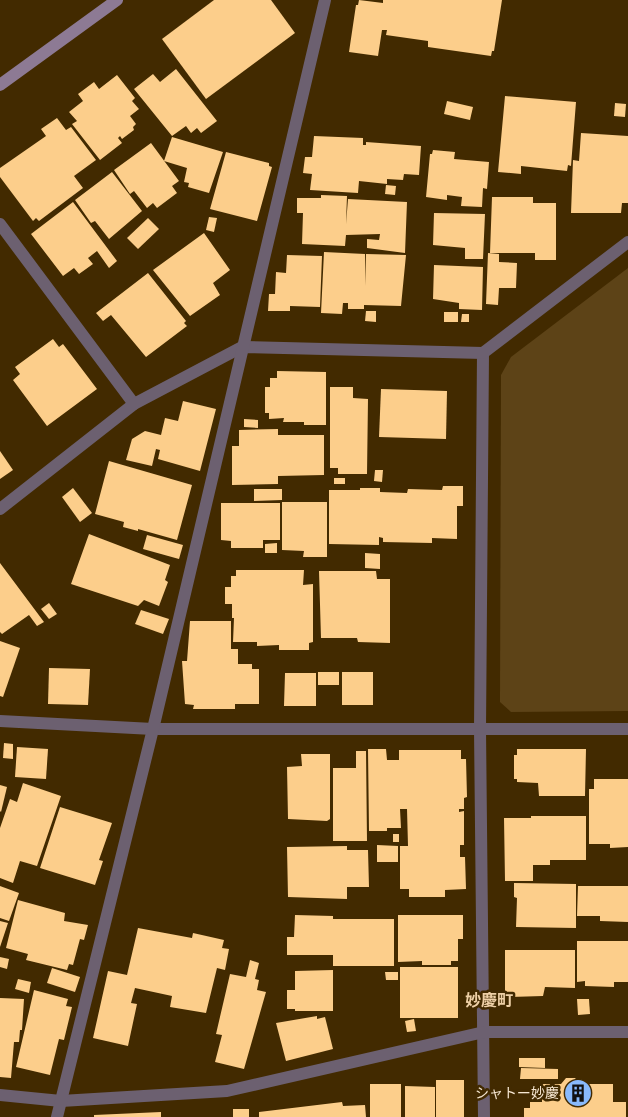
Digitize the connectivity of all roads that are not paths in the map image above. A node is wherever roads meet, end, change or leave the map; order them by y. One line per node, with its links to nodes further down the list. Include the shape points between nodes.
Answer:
1 (117, 0): 3 (main road)
2 (326, 0): 6 (street)
3 (0, 86)
4 (0, 224): 8 (street)
5 (628, 242): 7 (street)
6 (242, 347): 7 (street); 8 (street); 11 (street)
7 (483, 353): 12 (street)
8 (134, 404): 9 (street)
9 (0, 509)
10 (0, 722): 11 (street)
11 (153, 729): 12 (street); 17 (street)
12 (480, 729): 13 (street); 14 (street)
13 (628, 729)
14 (484, 1032): 15 (street); 17 (street, via 227,1092); 19 (street)
15 (628, 1032)
16 (0, 1095): 17 (street)
17 (61, 1101): 18 (street)
18 (57, 1117)
19 (484, 1117)

